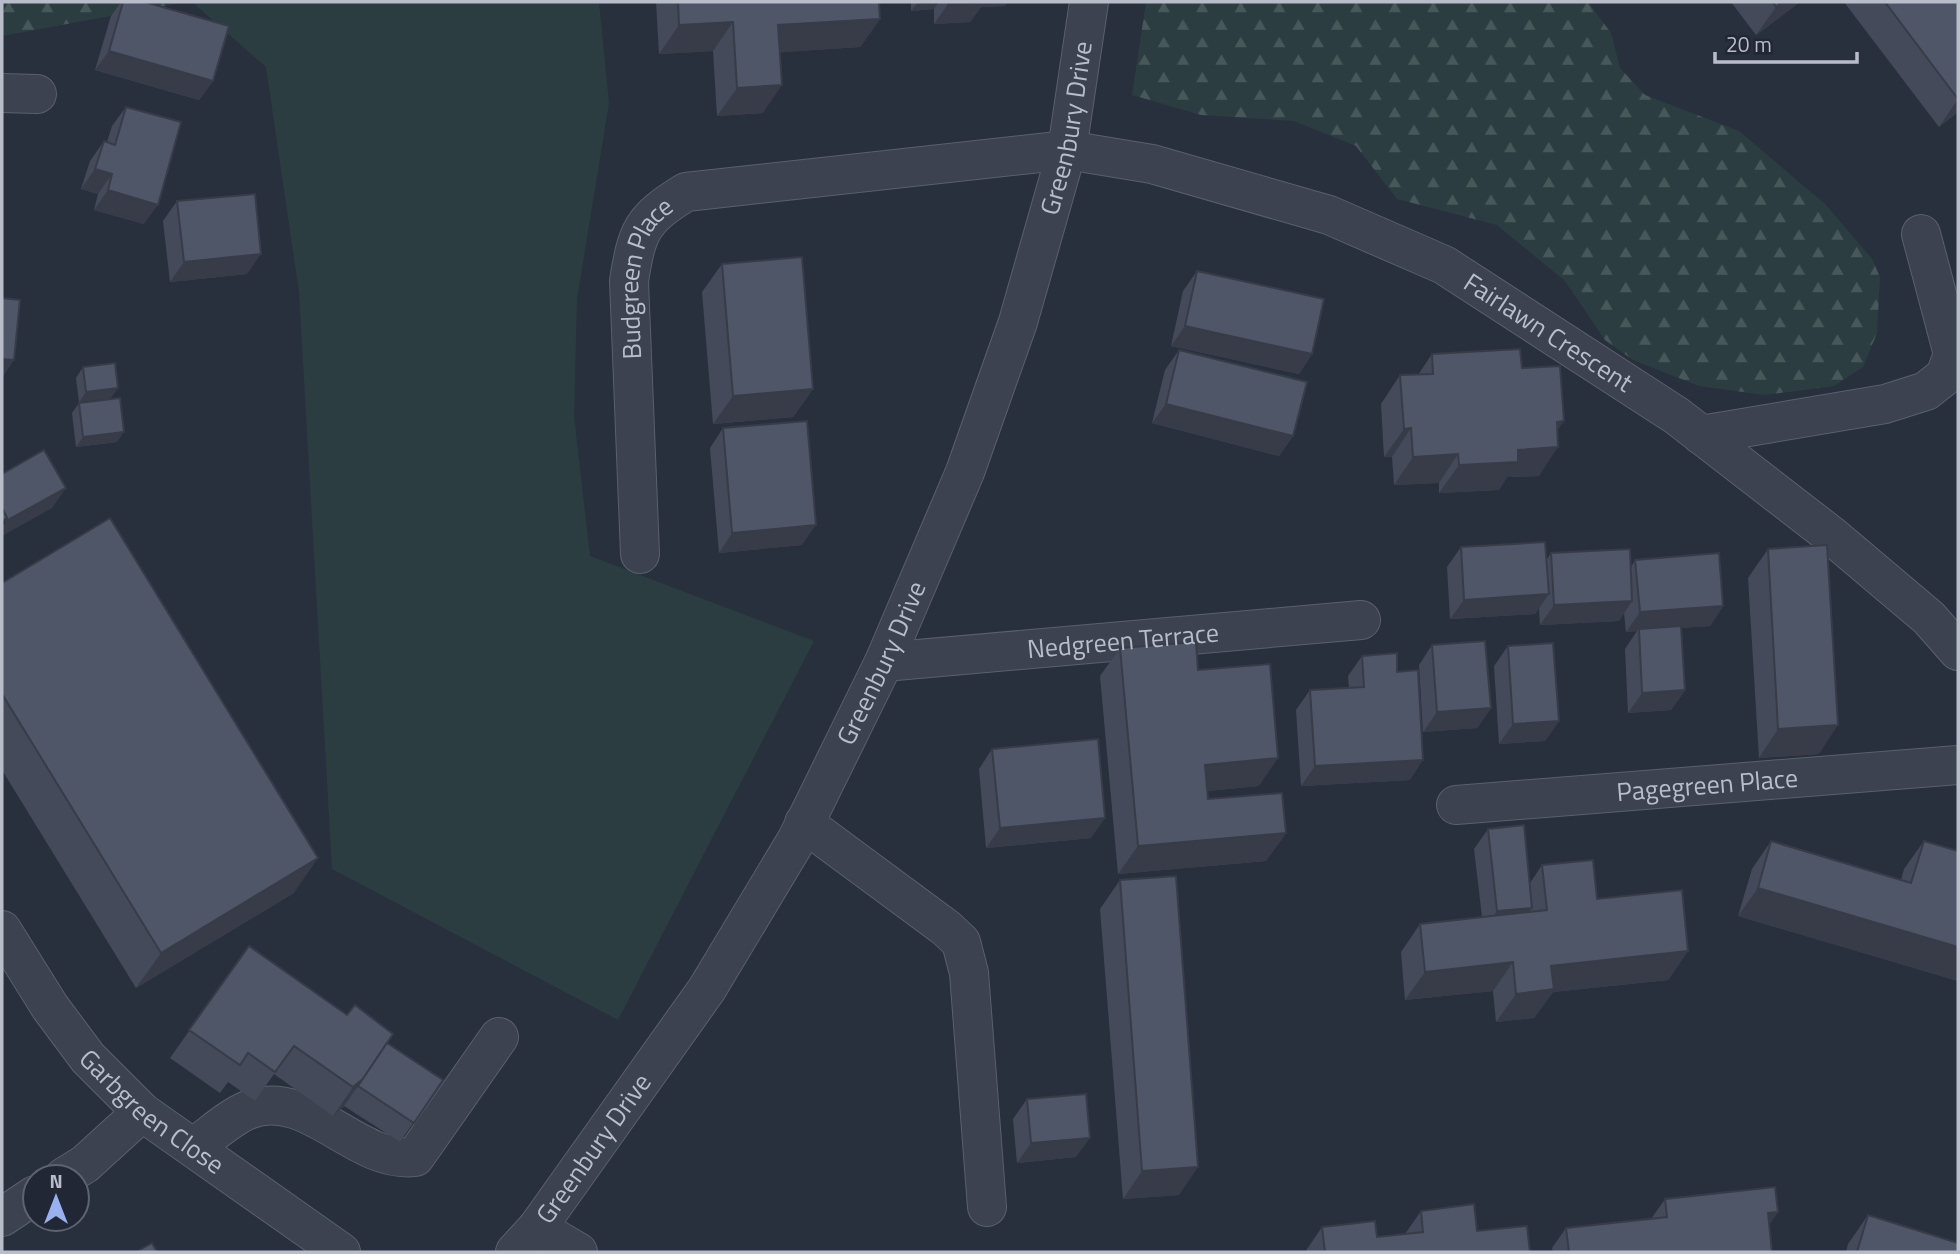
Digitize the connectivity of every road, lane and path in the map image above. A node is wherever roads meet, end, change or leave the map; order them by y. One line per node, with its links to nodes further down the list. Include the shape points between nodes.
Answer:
1 (1089, 2): 2 (street, Greenbury Drive)
2 (1067, 150): 4 (street, Fairlawn Crescent, via 1152,163 1238,186 1329,215 1444,265 1573,346); 5 (street, Budgreen Place, via 686,192 654,212 635,242 629,281); 8 (street, Greenbury Drive, via 1018,321 965,472)
3 (1921, 234): 4 (street, via 1953,354 1945,376 1926,391 1885,404)
4 (1701, 435): 7 (street, Fairlawn Crescent, via 1851,552 1929,618)
5 (640, 554)
6 (1361, 620): 8 (street, Nedgreen Terrace)
7 (1958, 651)
8 (884, 662): 11 (street, Greenbury Drive)
9 (1958, 765): 10 (street, Pagegreen Place)
10 (1456, 805)
11 (804, 823): 18 (street, via 961,942 969,973); 20 (street, Greenbury Drive, via 707,989)
12 (2, 930): 14 (street, Garbgreen Close, via 88,1058)
13 (499, 1037): 15 (street, via 415,1157 389,1156 285,1106 265,1105 246,1111)
14 (142, 1112): 15 (street, Garbgreen Close); 16 (street)
15 (194, 1147): 21 (street, Garbgreen Close)
16 (86, 1163)
17 (21, 1204): 19 (street)
18 (987, 1207)
19 (2, 1217)
20 (526, 1240): 22 (street)
21 (341, 1252)
22 (578, 1252)

